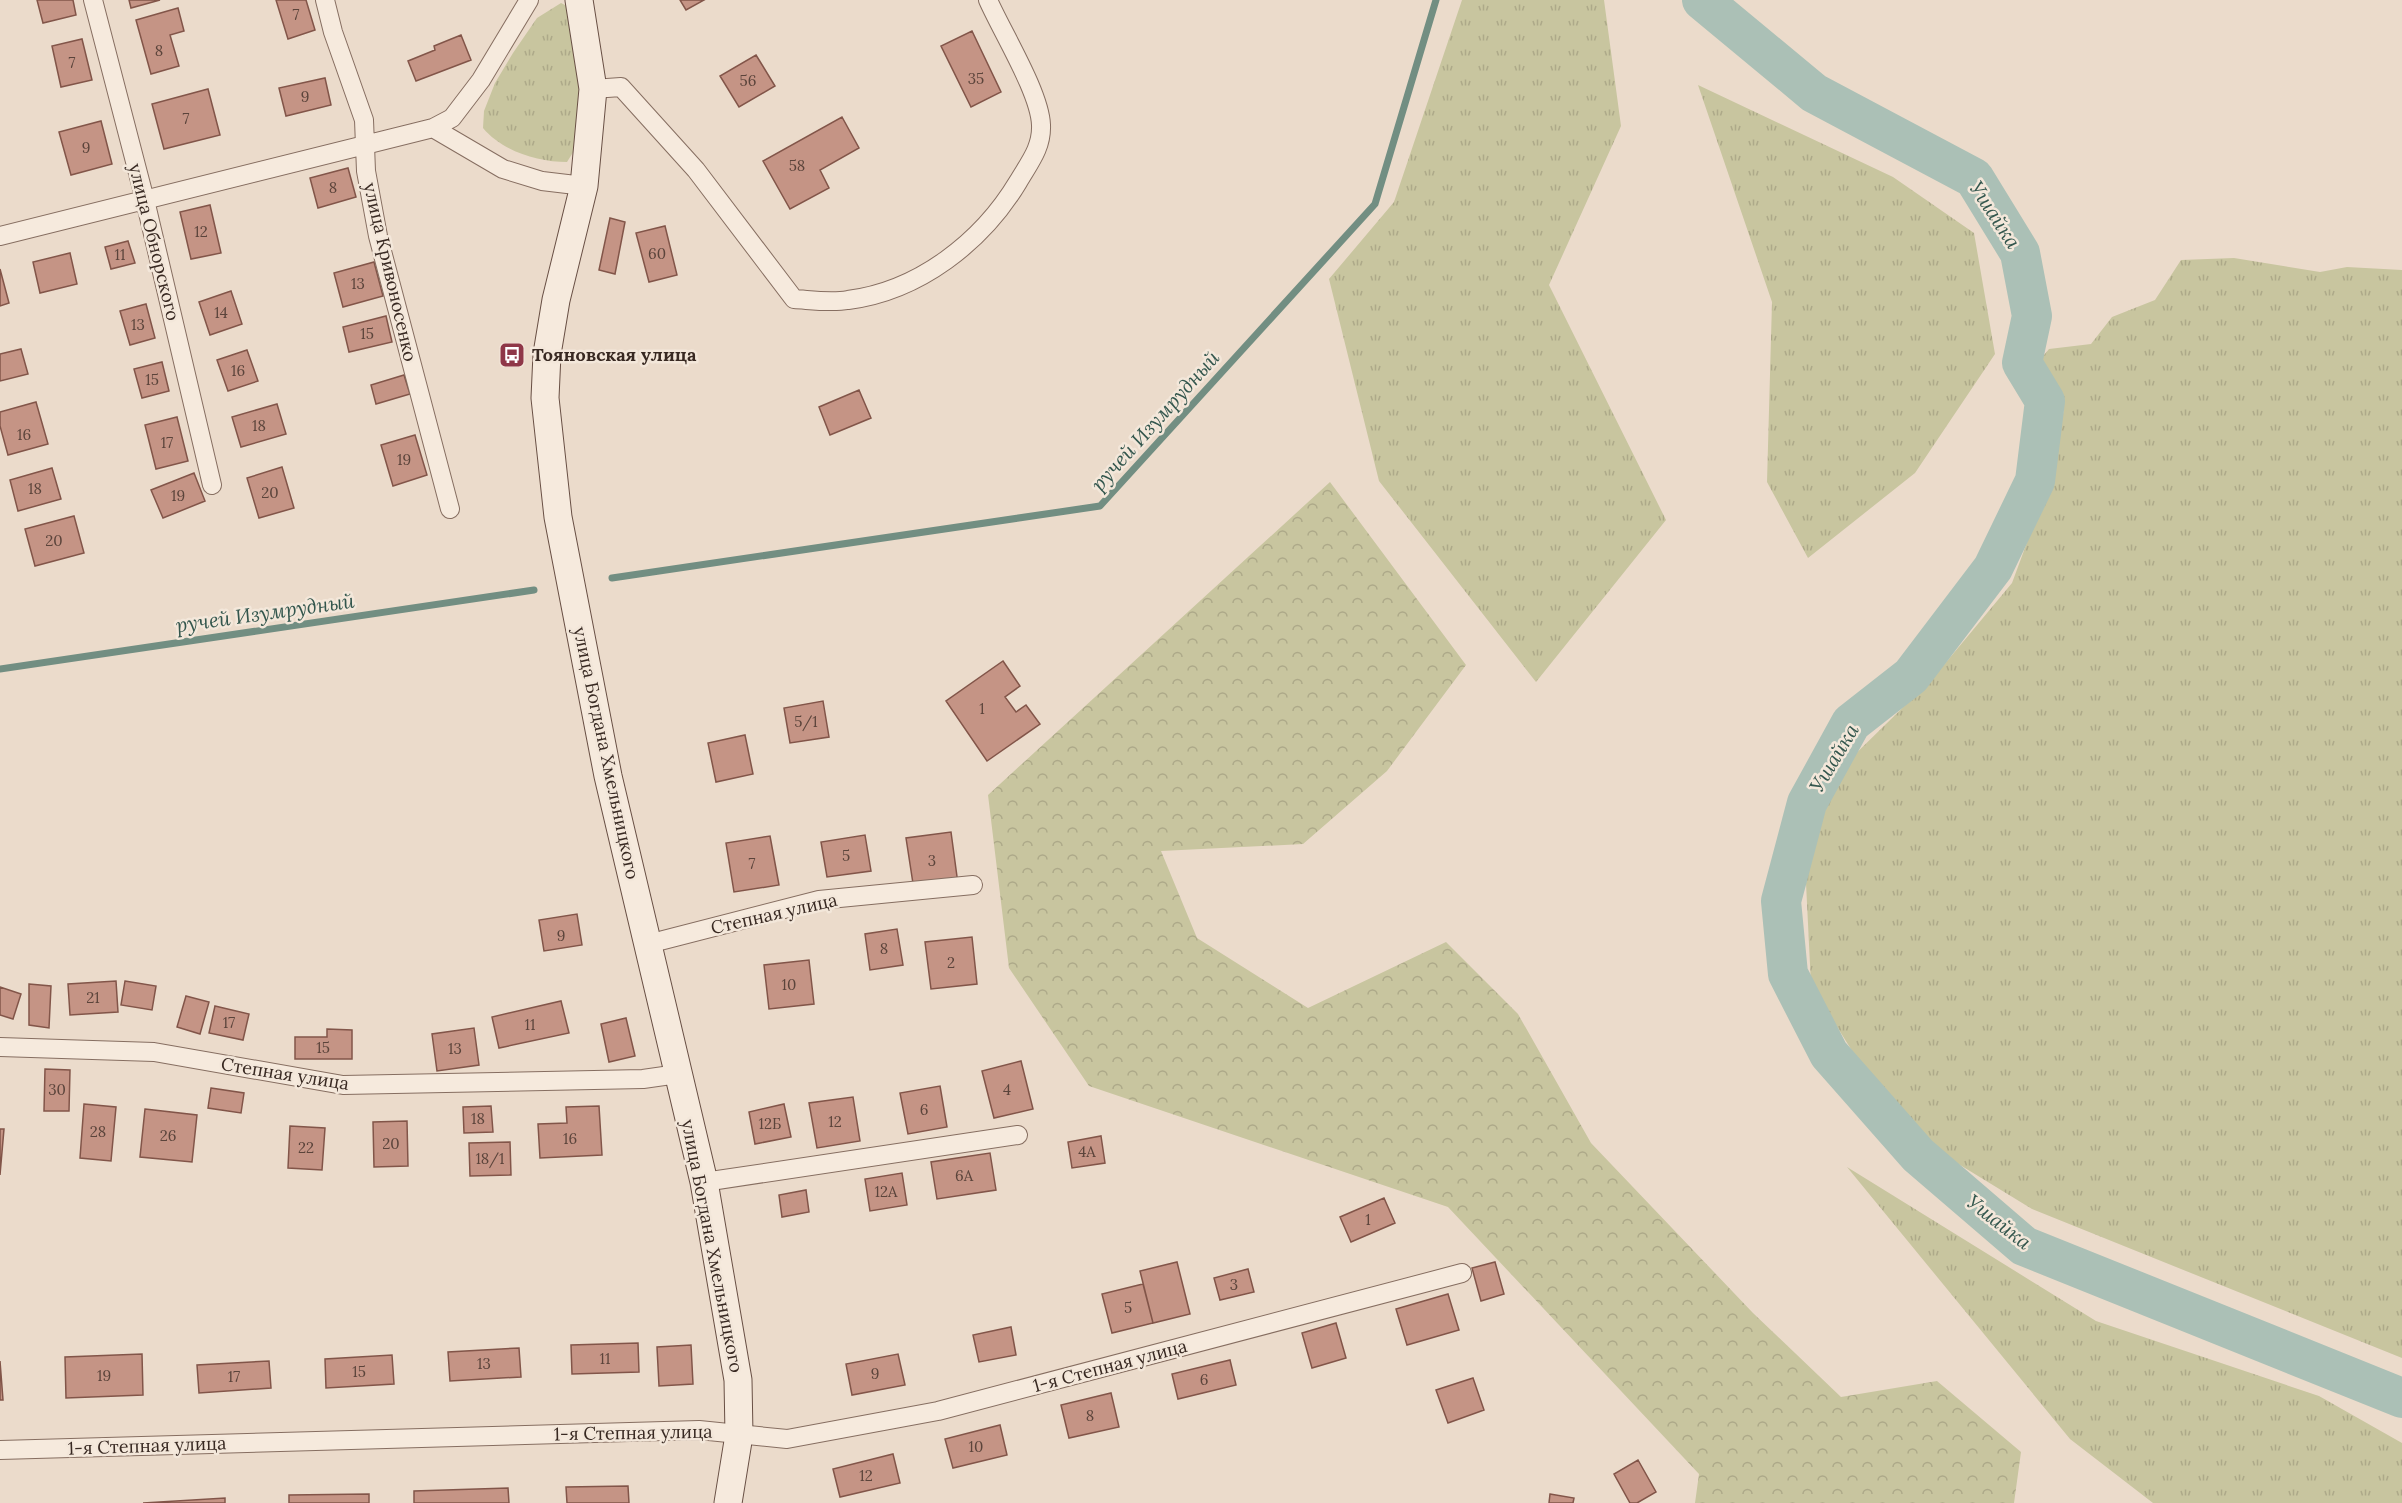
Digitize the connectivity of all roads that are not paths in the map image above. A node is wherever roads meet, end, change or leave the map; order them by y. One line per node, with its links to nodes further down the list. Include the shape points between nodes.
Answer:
1 (93, 0): 10 (street, улица Обнорского)
2 (325, 0): 8 (street, улица Кривоносенко, via 364,120)
3 (529, 0): 7 (street, via 481,80 452,117)
4 (579, 0): 6 (street, улица Богдана Хмельницкого)
5 (988, 0): 6 (street, via 1036,100 1040,146 1006,202 964,247 937,268 879,293 847,301 794,299 696,170 621,87)
6 (593, 89): 9 (street, улица Богдана Хмельницкого)
7 (433, 128): 8 (street); 9 (street, via 503,169 542,181)
8 (367, 145): 10 (street); 13 (street, улица Кривоносенко, via 366,171 378,236)
9 (584, 186): 15 (street, улица Богдана Хмельницкого, via 556,300 545,398 560,528 608,776)
10 (145, 200): 11 (street); 12 (street, улица Обнорского)
11 (0, 236)
12 (212, 485)
13 (450, 509)
14 (973, 885): 15 (street, Степная улица, via 819,900)
15 (648, 944): 17 (street, улица Богдана Хмельницкого)
16 (0, 1047): 17 (street, Степная улица, via 154,1052 343,1085 643,1079)
17 (678, 1074): 19 (street, улица Богдана Хмельницкого)
18 (1018, 1135): 19 (street)
19 (704, 1182): 21 (street, улица Богдана Хмельницкого, via 738,1380)
20 (1462, 1272): 21 (street, 1-я Степная улица, via 938,1412 787,1439)
21 (739, 1434): 22 (street, 1-я Степная улица, via 699,1430); 23 (street, улица Богдана Хмельницкого)
22 (0, 1450)
23 (728, 1503)

